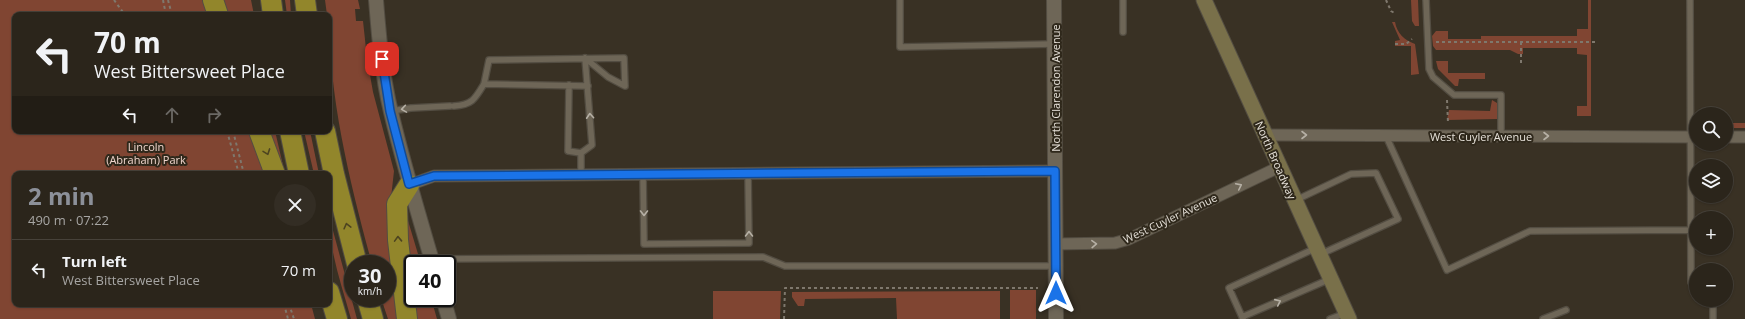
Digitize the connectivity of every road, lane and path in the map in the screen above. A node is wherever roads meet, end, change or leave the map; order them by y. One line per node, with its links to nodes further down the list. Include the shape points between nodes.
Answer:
1 (114, 0): 15 (path)
2 (163, 0): 16 (path)
3 (168, 0): 17 (path)
4 (213, 0): 18 (highway)
5 (271, 0): 19 (highway)
6 (305, 0): 20 (highway)
7 (376, 0): 35 (street)
8 (900, 0): 27 (lane, via 900,47)
9 (1054, 0): 27 (street, North Clarendon Avenue)
10 (1123, 0): 22 (lane)
11 (1204, 0): 41 (main road, North Broadway)
12 (1386, 0): 21 (path, via 1390,11)
13 (1426, 0): 24 (lane)
14 (1690, 0): 34 (lane)
15 (123, 12)
16 (165, 12)
17 (171, 12)
18 (217, 12)
19 (273, 12)
20 (307, 12)
21 (1396, 14)
22 (1123, 32)
23 (1412, 39): 28 (path, via 1406,44)
24 (1427, 42): 25 (path); 43 (lane, via 1429,69 1433,77 1454,95 1501,95)
25 (1521, 42): 26 (path); 30 (path)
26 (1598, 42)
27 (1055, 44): 54 (street, North Clarendon Avenue)
28 (1395, 44)
29 (585, 58): 29 (lane, via 608,77 624,86 624,58); 31 (lane, via 489,60); 33 (lane)
30 (1521, 63)
31 (484, 84): 32 (lane); 35 (lane, one-way to 35, via 475,99 465,105)
32 (569, 85): 33 (lane); 48 (lane, via 568,151)
33 (588, 86): 48 (lane, one-way to 33, via 592,146)
34 (1692, 107)
35 (390, 111): 58 (street)
36 (228, 134): 50 (path)
37 (234, 134): 51 (path)
38 (260, 134): 52 (highway, one-way to 52)
39 (291, 134): 53 (highway)
40 (326, 134): 64 (highway, one-way to 40)
41 (1266, 135): 42 (street, West Cuyler Avenue, one-way to 42); 49 (main road, North Broadway)
42 (1386, 136): 43 (street, West Cuyler Avenue); 61 (lane, via 1447,270 1530,231)
43 (1501, 136): 44 (street, West Cuyler Avenue, one-way to 44)
44 (1689, 137)
45 (1733, 137): 46 (street)
46 (1745, 137)
47 (1693, 151): 60 (lane)
48 (581, 153): 56 (lane)
49 (1279, 167): 59 (main road, North Broadway); 62 (street, West Cuyler Avenue, one-way to 49, via 1115,243 1129,239)
50 (237, 171)
51 (243, 171)
52 (273, 171)
53 (298, 171)
54 (1055, 171): 55 (street); 62 (street, North Clarendon Avenue)
55 (748, 173): 57 (street); 57 (lane, one-way to 55, via 644,244 749,243)
56 (581, 174): 57 (street); 58 (street, via 434,176)
57 (643, 174)
58 (409, 184): 65 (street); 83 (highway, one-way to 58, via 398,240 397,204)
59 (1294, 200): 63 (main road, North Broadway); 63 (lane, via 1351,174 1376,173 1398,219)
60 (1691, 211)
61 (1689, 230)
62 (1055, 244): 67 (street, North Clarendon Avenue)
63 (1318, 251): 68 (main road, North Broadway); 78 (lane, via 1229,288)
64 (355, 255)
65 (430, 255)
66 (456, 262): 67 (lane, via 763,257 785,266)
67 (1055, 266): 86 (street, North Clarendon Avenue)
68 (1330, 279): 77 (main road, North Broadway); 78 (lane, one-way to 68)
69 (1038, 288): 85 (path, via 785,288)
70 (332, 302): 81 (highway)
71 (285, 307): 79 (path)
72 (290, 307): 80 (path)
73 (370, 307): 82 (highway)
74 (446, 307): 84 (street)
75 (1713, 307): 89 (lane)
76 (1566, 310): 88 (lane)
77 (1347, 316): 87 (lane)
78 (1243, 318)
79 (288, 319)
80 (294, 319)
81 (337, 319)
82 (373, 319)
83 (407, 319)
84 (449, 319)
85 (784, 319)
86 (1056, 319)
87 (1330, 319)
88 (1543, 319)
89 (1713, 319)

